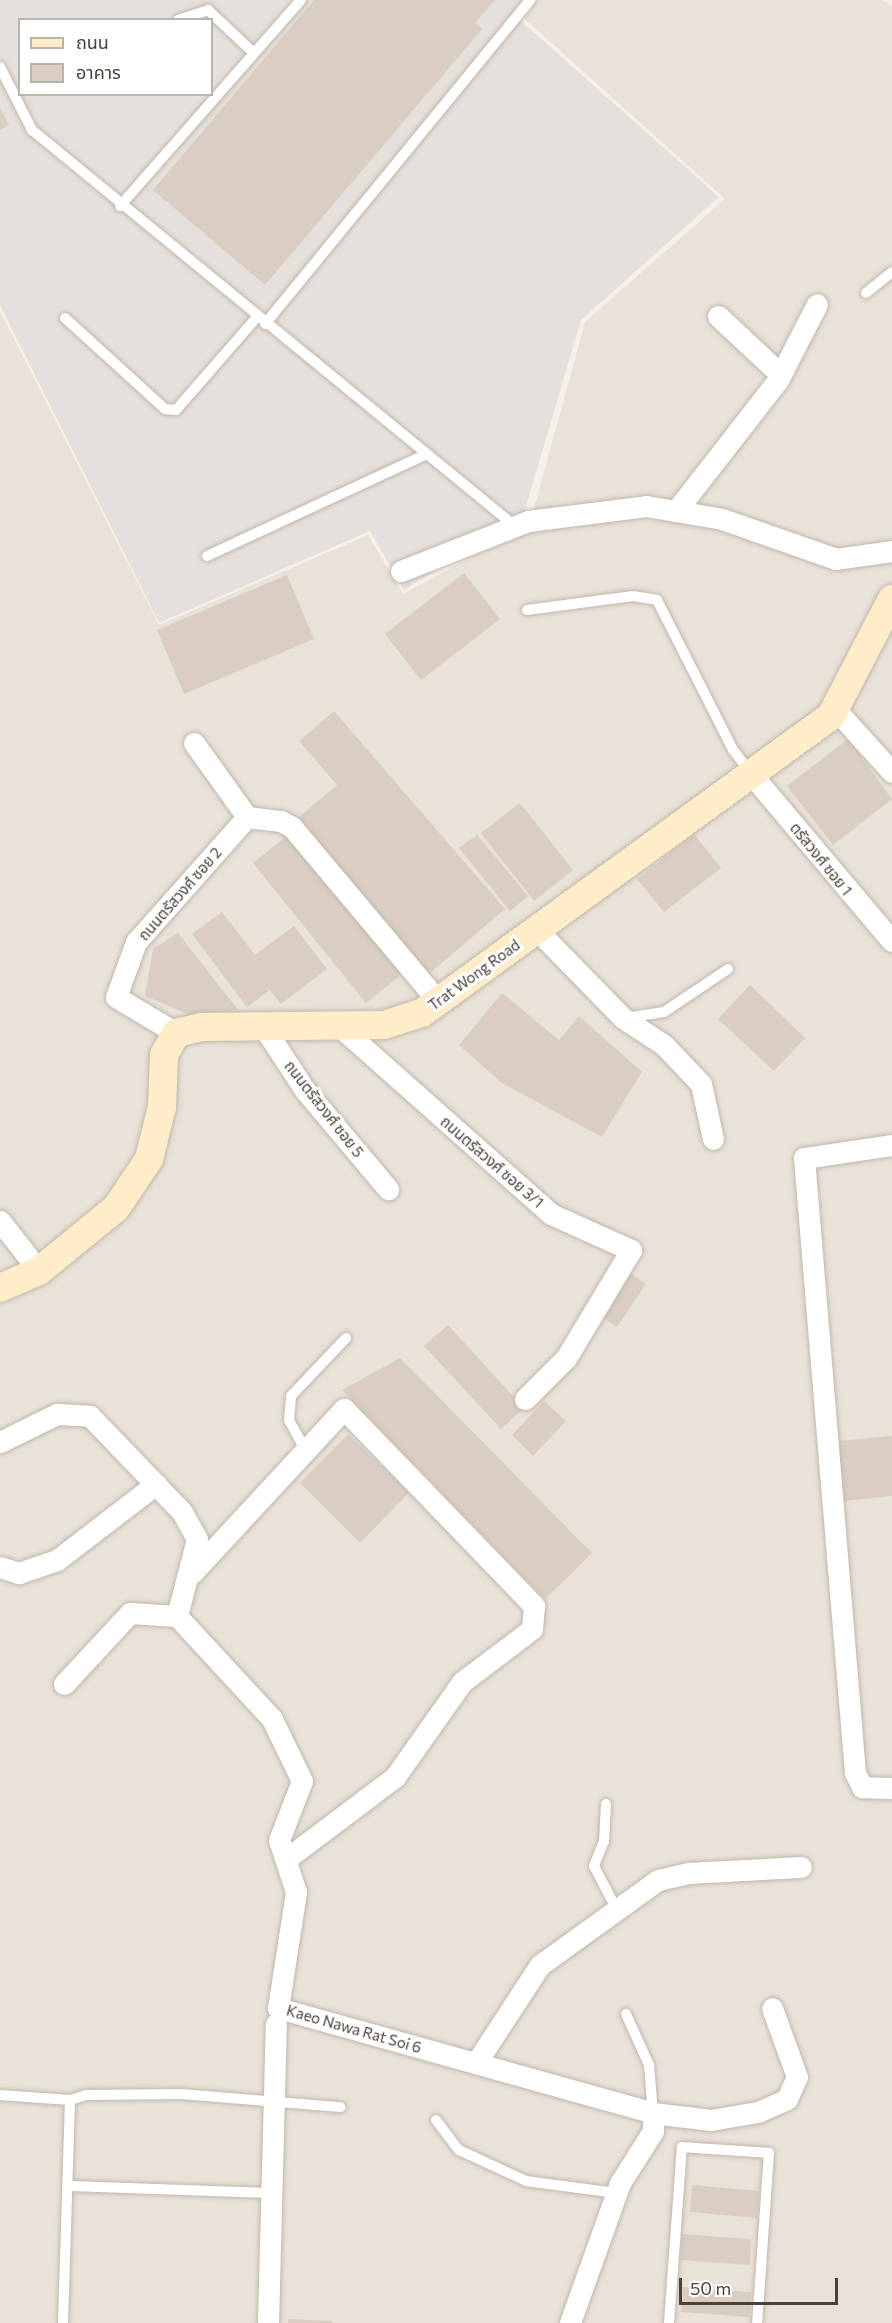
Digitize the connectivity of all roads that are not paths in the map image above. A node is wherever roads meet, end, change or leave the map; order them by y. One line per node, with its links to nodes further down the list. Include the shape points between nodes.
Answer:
1 (301, 0): 4 (lane)
2 (530, 0): 12 (lane)
3 (184, 18): 4 (lane, via 208,10)
4 (254, 53): 6 (lane)
5 (0, 67): 6 (lane, via 32,130)
6 (120, 206): 12 (lane)
7 (892, 272): 8 (lane)
8 (866, 293)
9 (817, 304): 13 (street)
10 (718, 316): 13 (street)
11 (65, 318): 12 (lane, via 165,409 176,410)
12 (261, 320): 14 (lane)
13 (781, 375): 15 (street)
14 (427, 454): 16 (lane); 18 (lane)
15 (676, 511): 16 (street, via 646,506); 17 (street, via 722,519 836,559)
16 (515, 526): 19 (street)
17 (892, 552)
18 (207, 556)
19 (401, 571)
20 (892, 599): 22 (street, Trat Wong Road)
21 (527, 610): 25 (lane, via 633,596 657,600 732,750)
22 (835, 709): 24 (street); 25 (street, Trat Wong Road)
23 (194, 743): 26 (street)
24 (892, 772)
25 (752, 775): 27 (street, Trat Wong Road); 28 (street, ตรัสวงศ์ ซอย 1)
26 (247, 817): 30 (street, via 281,821 292,827); 34 (street, ถนนตรัสวงศ์ ซอย 2, via 136,942 116,997)
27 (537, 930): 30 (street, Trat Wong Road); 31 (street)
28 (892, 941)
29 (728, 969): 31 (lane, via 664,1012)
30 (438, 1001): 32 (street, Trat Wong Road, via 422,1013 384,1025)
31 (623, 1018): 35 (street, via 664,1045 701,1084)
32 (338, 1025): 33 (street, Trat Wong Road); 42 (street, ถนนตรัสวงศ์ ซอย 3/1, via 551,1214 631,1250 566,1358)
33 (263, 1026): 34 (street, Trat Wong Road, via 201,1027); 37 (street, ถนนตรัสวงศ์ ซอย 5, via 304,1089)
34 (176, 1033): 39 (street, via 164,1055 162,1107 149,1159 116,1208)
35 (713, 1139)
36 (892, 1145): 50 (street, via 804,1158 855,1773 862,1787)
37 (388, 1189)
38 (0, 1221): 39 (street)
39 (39, 1271): 40 (street)
40 (0, 1288)
41 (346, 1338): 44 (lane, via 291,1396 290,1420)
42 (525, 1399)
43 (0, 1442): 45 (street, via 57,1414 90,1416)
44 (306, 1451): 47 (street); 52 (street, via 344,1409 534,1606 532,1629 462,1682 395,1777)
45 (156, 1484): 46 (street, via 57,1560 19,1573); 47 (street, via 182,1512 197,1539)
46 (0, 1567)
47 (192, 1574): 48 (street)
48 (177, 1617): 49 (street, via 130,1612); 52 (street, Kaeo Nawa Rat Soi 6, via 272,1719 303,1781 279,1840)
49 (64, 1684)
50 (892, 1788)
51 (606, 1804): 54 (lane, via 604,1841 594,1866)
52 (286, 1859): 58 (street, Kaeo Nawa Rat Soi 6, via 296,1892 278,2008)
53 (801, 1867): 54 (street, via 667,1876)
54 (617, 1910): 58 (street, via 540,1965)
55 (772, 2008): 63 (street, Kaeo Nawa Rat Soi 6, via 797,2077 787,2099 758,2112 711,2120)
56 (626, 2014): 63 (lane, via 649,2065)
57 (276, 2024): 61 (street)
58 (476, 2063): 63 (street, Kaeo Nawa Rat Soi 6)
59 (0, 2095): 60 (lane)
60 (70, 2100): 61 (lane, via 86,2095 181,2094); 65 (lane)
61 (273, 2102): 62 (lane); 66 (street)
62 (340, 2107)
63 (653, 2113): 67 (street, via 652,2131)
64 (436, 2120): 67 (lane, via 459,2150 526,2181)
65 (68, 2186): 66 (lane); 68 (lane)
66 (271, 2193): 69 (street)
67 (616, 2193): 70 (street)
68 (63, 2323)
69 (268, 2323)
70 (570, 2323)
71 (669, 2323): 72 (lane, via 682,2147 769,2153)
72 (757, 2323)

